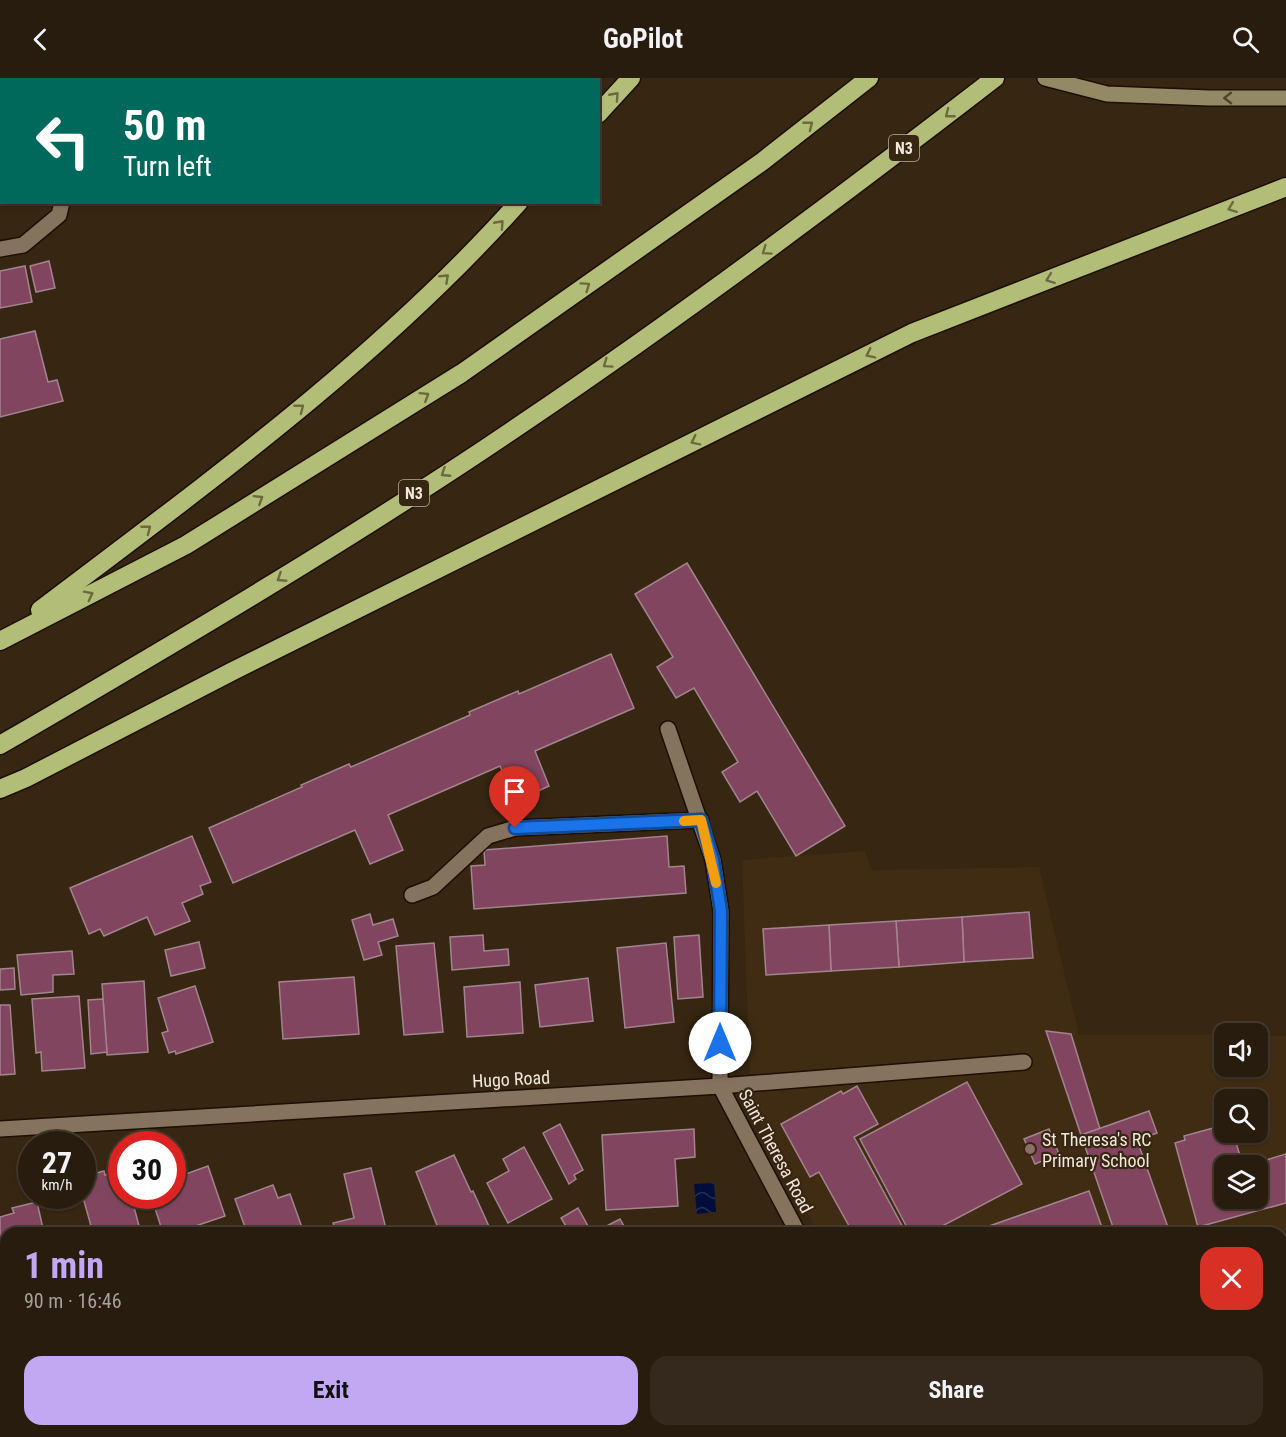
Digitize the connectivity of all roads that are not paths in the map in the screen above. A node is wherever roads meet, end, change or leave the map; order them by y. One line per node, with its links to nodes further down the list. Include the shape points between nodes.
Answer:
1 (631, 78): 6 (highway, one-way to 1)
2 (869, 78): 11 (highway, one-way to 2, via 186,544 462,373 763,161)
3 (995, 78): 13 (highway, N3, one-way to 13, via 814,218 513,430 214,620)
4 (1045, 78): 5 (main road, one-way to 4, via 1107,94)
5 (1286, 98)
6 (600, 112)
7 (1286, 187): 14 (highway, one-way to 14, via 912,333)
8 (62, 204): 10 (street, via 59,215 23,245)
9 (517, 204): 11 (highway, one-way to 9, via 333,382 482,245)
10 (0, 249)
11 (0, 641)
12 (668, 729): 15 (street)
13 (0, 745)
14 (0, 789)
15 (701, 820): 16 (street, via 515,828 488,836 433,887); 18 (street, via 713,860 721,911)
16 (412, 895)
17 (1024, 1062): 18 (street, Hugo Road)
18 (720, 1086): 19 (street, Hugo Road); 20 (street, Saint Theresa Road)
19 (0, 1129)
20 (795, 1227)

